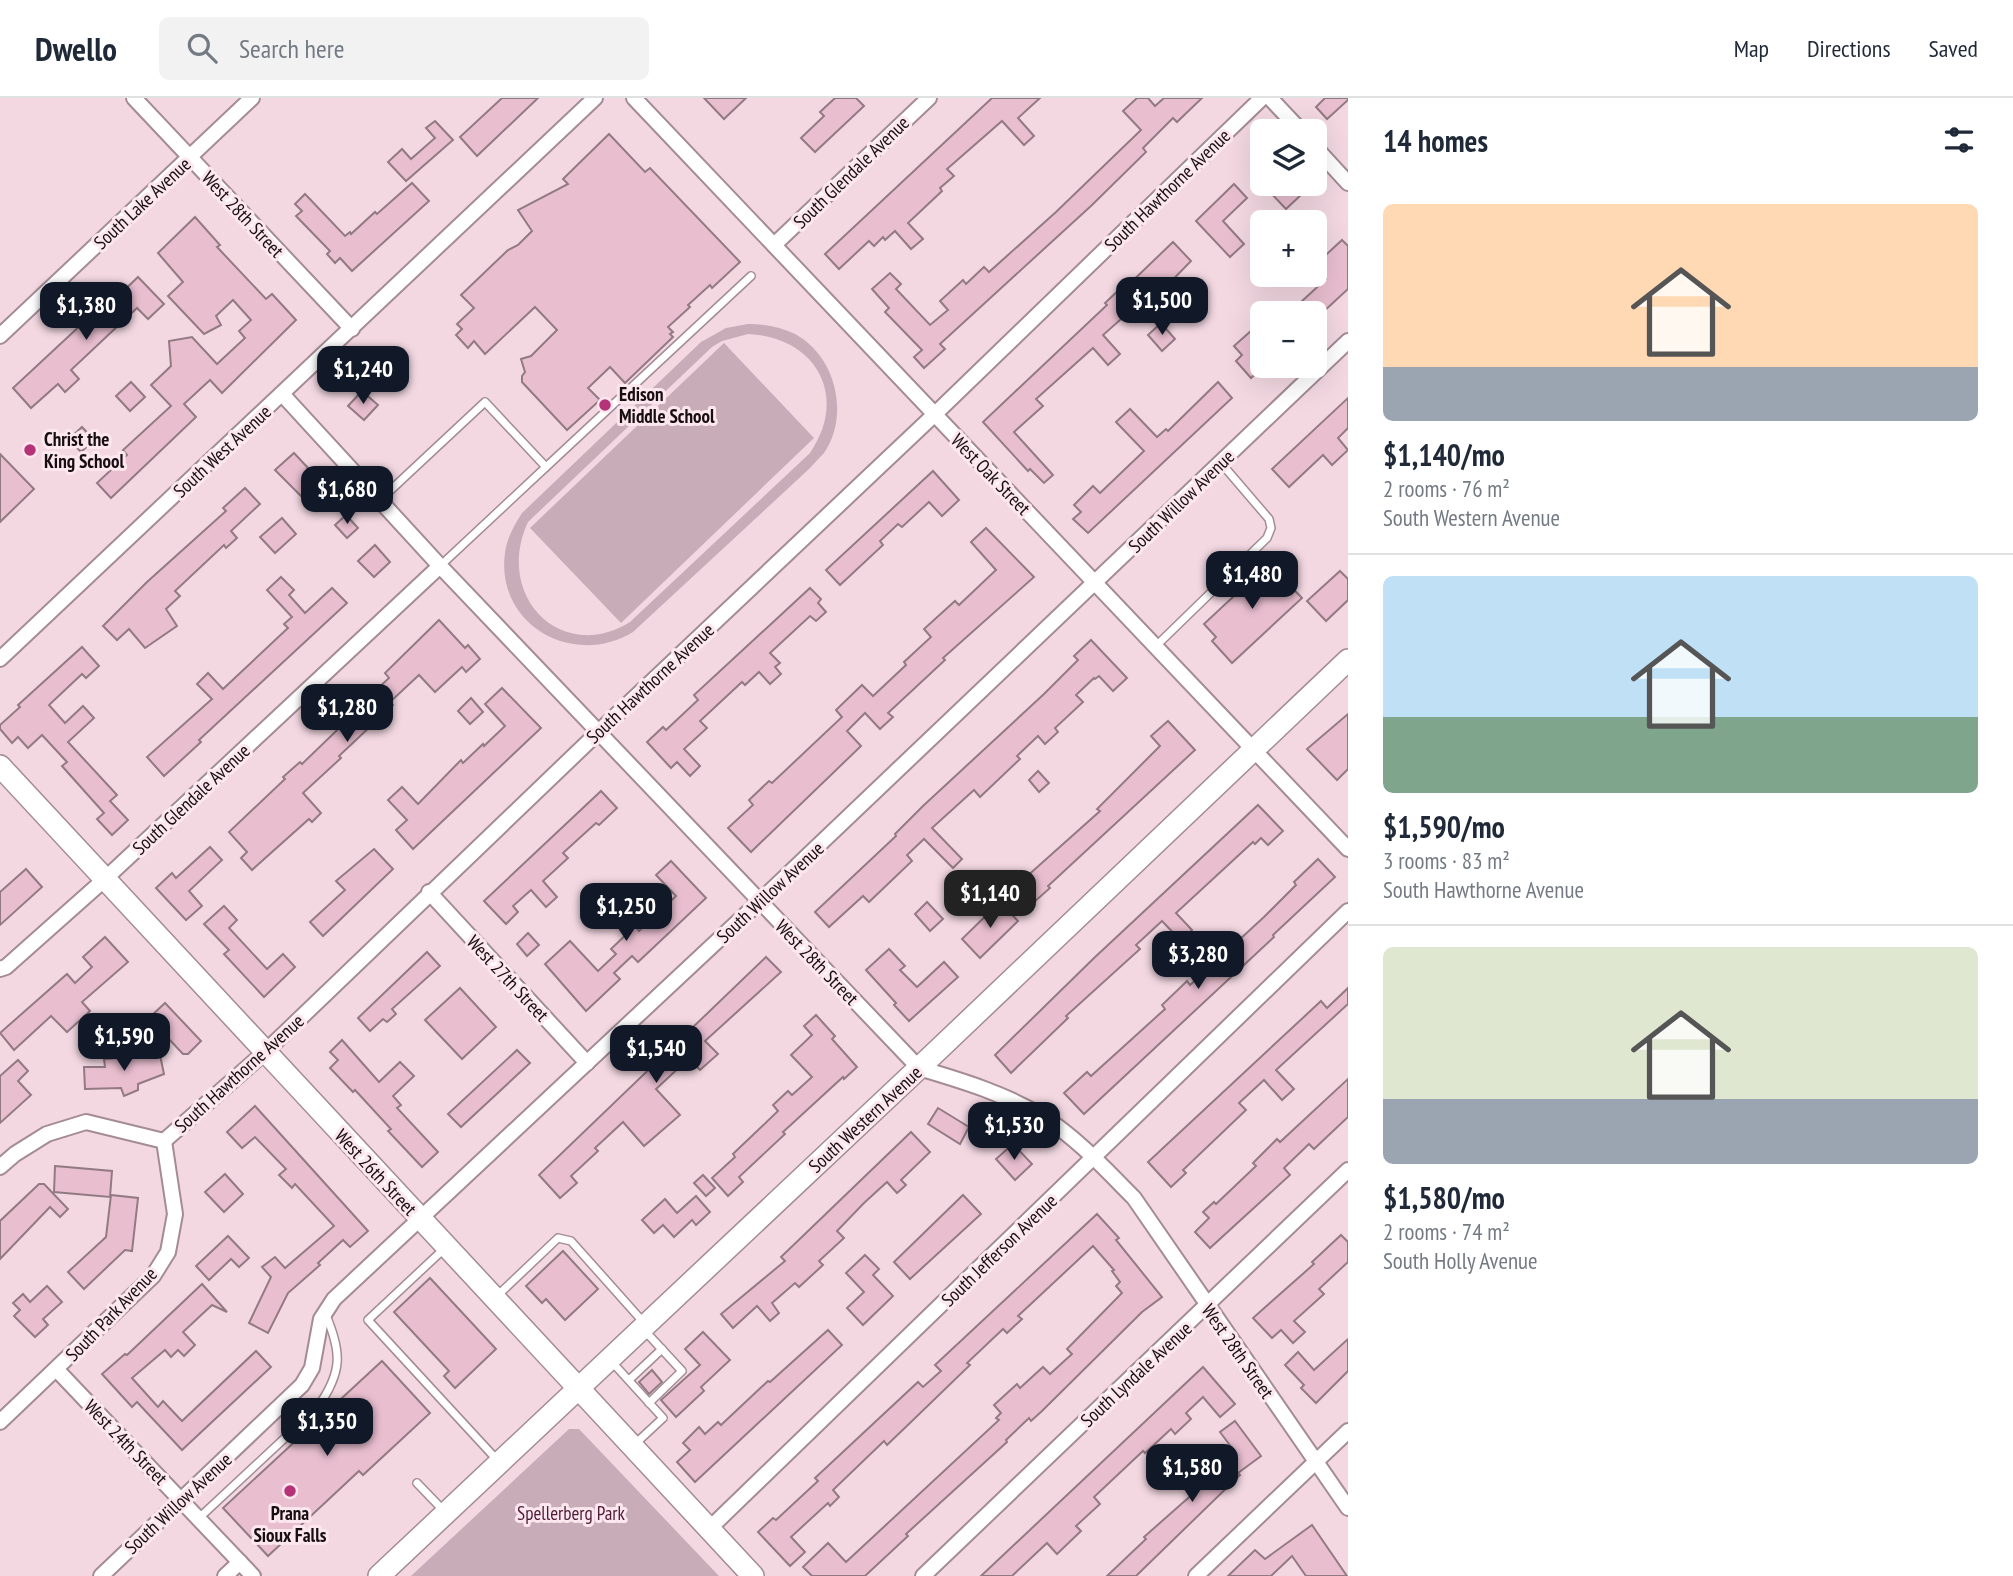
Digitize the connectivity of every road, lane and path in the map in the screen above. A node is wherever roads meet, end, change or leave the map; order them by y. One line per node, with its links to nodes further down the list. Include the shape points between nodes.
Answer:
1 (135, 98): 9 (street, West 28th Street)
2 (252, 98): 9 (street, South Lake Avenue)
3 (634, 98): 12 (street, West Oak Street)
4 (929, 98): 12 (street, South Glendale Avenue)
5 (1262, 98): 18 (street, South Hawthorne Avenue)
6 (1270, 98): 8 (street)
7 (588, 100): 14 (street, South West Avenue)
8 (1290, 119)
9 (190, 157): 14 (street, West 28th Street); 15 (street, South Lake Avenue)
10 (1327, 160): 11 (street)
11 (1348, 183)
12 (774, 245): 18 (street, West Oak Street)
13 (751, 276): 20 (lane)
14 (352, 329): 17 (street, South West Avenue)
15 (0, 336)
16 (1348, 341): 19 (street, South Willow Avenue)
17 (283, 395): 21 (street, West 28th Street); 25 (street, South West Avenue)
18 (935, 414): 23 (street, West Oak Street); 27 (street, South Hawthorne Avenue)
19 (1220, 463): 23 (street, South Willow Avenue); 24 (lane, via 1269,519 1271,528 1267,538)
20 (546, 467): 21 (lane, via 485,402); 22 (lane)
21 (380, 500): 22 (street, West 28th Street)
22 (440, 566): 27 (street, West 28th Street); 31 (street, South Glendale Avenue)
23 (1095, 583): 24 (street, West Oak Street); 33 (street, South Willow Avenue)
24 (1155, 646): 28 (street, West Oak Street)
25 (0, 659)
26 (1348, 660): 28 (street, South Western Avenue)
27 (598, 732): 32 (street, South Hawthorne Avenue); 33 (street, West 28th Street)
28 (1254, 750): 30 (street, West Oak Street); 38 (street, South Western Avenue)
29 (0, 766): 31 (street, West 26th Street)
30 (1348, 849)
31 (105, 879): 35 (street, South Glendale Avenue); 36 (street, West 26th Street)
32 (429, 892): 36 (street, South Hawthorne Avenue); 37 (street, West 27th Street)
33 (760, 902): 37 (street, South Willow Avenue); 38 (street, West 28th Street)
34 (1348, 911): 40 (street, South Jefferson Avenue)
35 (0, 969)
36 (265, 1052): 39 (street, South Hawthorne Avenue); 43 (street, West 26th Street)
37 (587, 1063): 43 (street, South Willow Avenue)
38 (919, 1068): 40 (street, West 28th Street, via 985,1088 1047,1119); 48 (street, South Western Avenue)
39 (164, 1141): 41 (street, South Hawthorne Avenue, via 86,1122 47,1134); 51 (street, South Park Avenue, via 175,1214 168,1252 153,1276)
40 (1094, 1159): 46 (street, West 28th Street, via 1134,1198); 65 (street, South Jefferson Avenue)
41 (0, 1167)
42 (1348, 1170): 46 (street, South Lyndale Avenue)
43 (421, 1220): 44 (street, West 26th Street); 47 (street, South Willow Avenue)
44 (446, 1247): 45 (street, West 26th Street); 58 (lane, via 368,1320)
45 (494, 1299): 48 (lane, via 558,1238 570,1241); 53 (street, West 26th Street)
46 (1207, 1306): 59 (street, West 28th Street); 72 (street, South Lyndale Avenue)
47 (325, 1312): 61 (street, South Willow Avenue, via 312,1368 302,1385); 64 (lane, via 336,1339 331,1388 317,1408)
48 (644, 1326): 49 (lane); 50 (street, South Western Avenue)
49 (662, 1349): 52 (lane); 54 (lane, via 682,1371)
50 (609, 1358): 52 (lane); 53 (street, South Western Avenue)
51 (57, 1370): 55 (street, South Park Avenue); 61 (street, West 24th Street)
52 (629, 1380): 54 (lane)
53 (577, 1389): 57 (street, West 26th Street); 58 (street, South Western Avenue)
54 (649, 1403): 57 (lane, via 663,1418)
55 (0, 1422)
56 (1348, 1431): 59 (street)
57 (632, 1447): 65 (street, West 26th Street)
58 (499, 1463): 63 (street, South Western Avenue)
59 (1315, 1463): 62 (street, West 28th Street); 73 (street)
60 (417, 1483): 63 (lane)
61 (182, 1500): 64 (street, West 24th Street); 67 (street, South Willow Avenue)
62 (1348, 1508)
63 (446, 1514): 70 (street, South Western Avenue)
64 (199, 1518): 66 (street, West 24th Street)
65 (709, 1529): 71 (street, West 26th Street)
66 (240, 1562): 68 (street); 69 (street, West 24th Street)
67 (101, 1576)
68 (225, 1576)
69 (253, 1576)
70 (379, 1576)
71 (753, 1576)
72 (923, 1576)
73 (1196, 1576)

